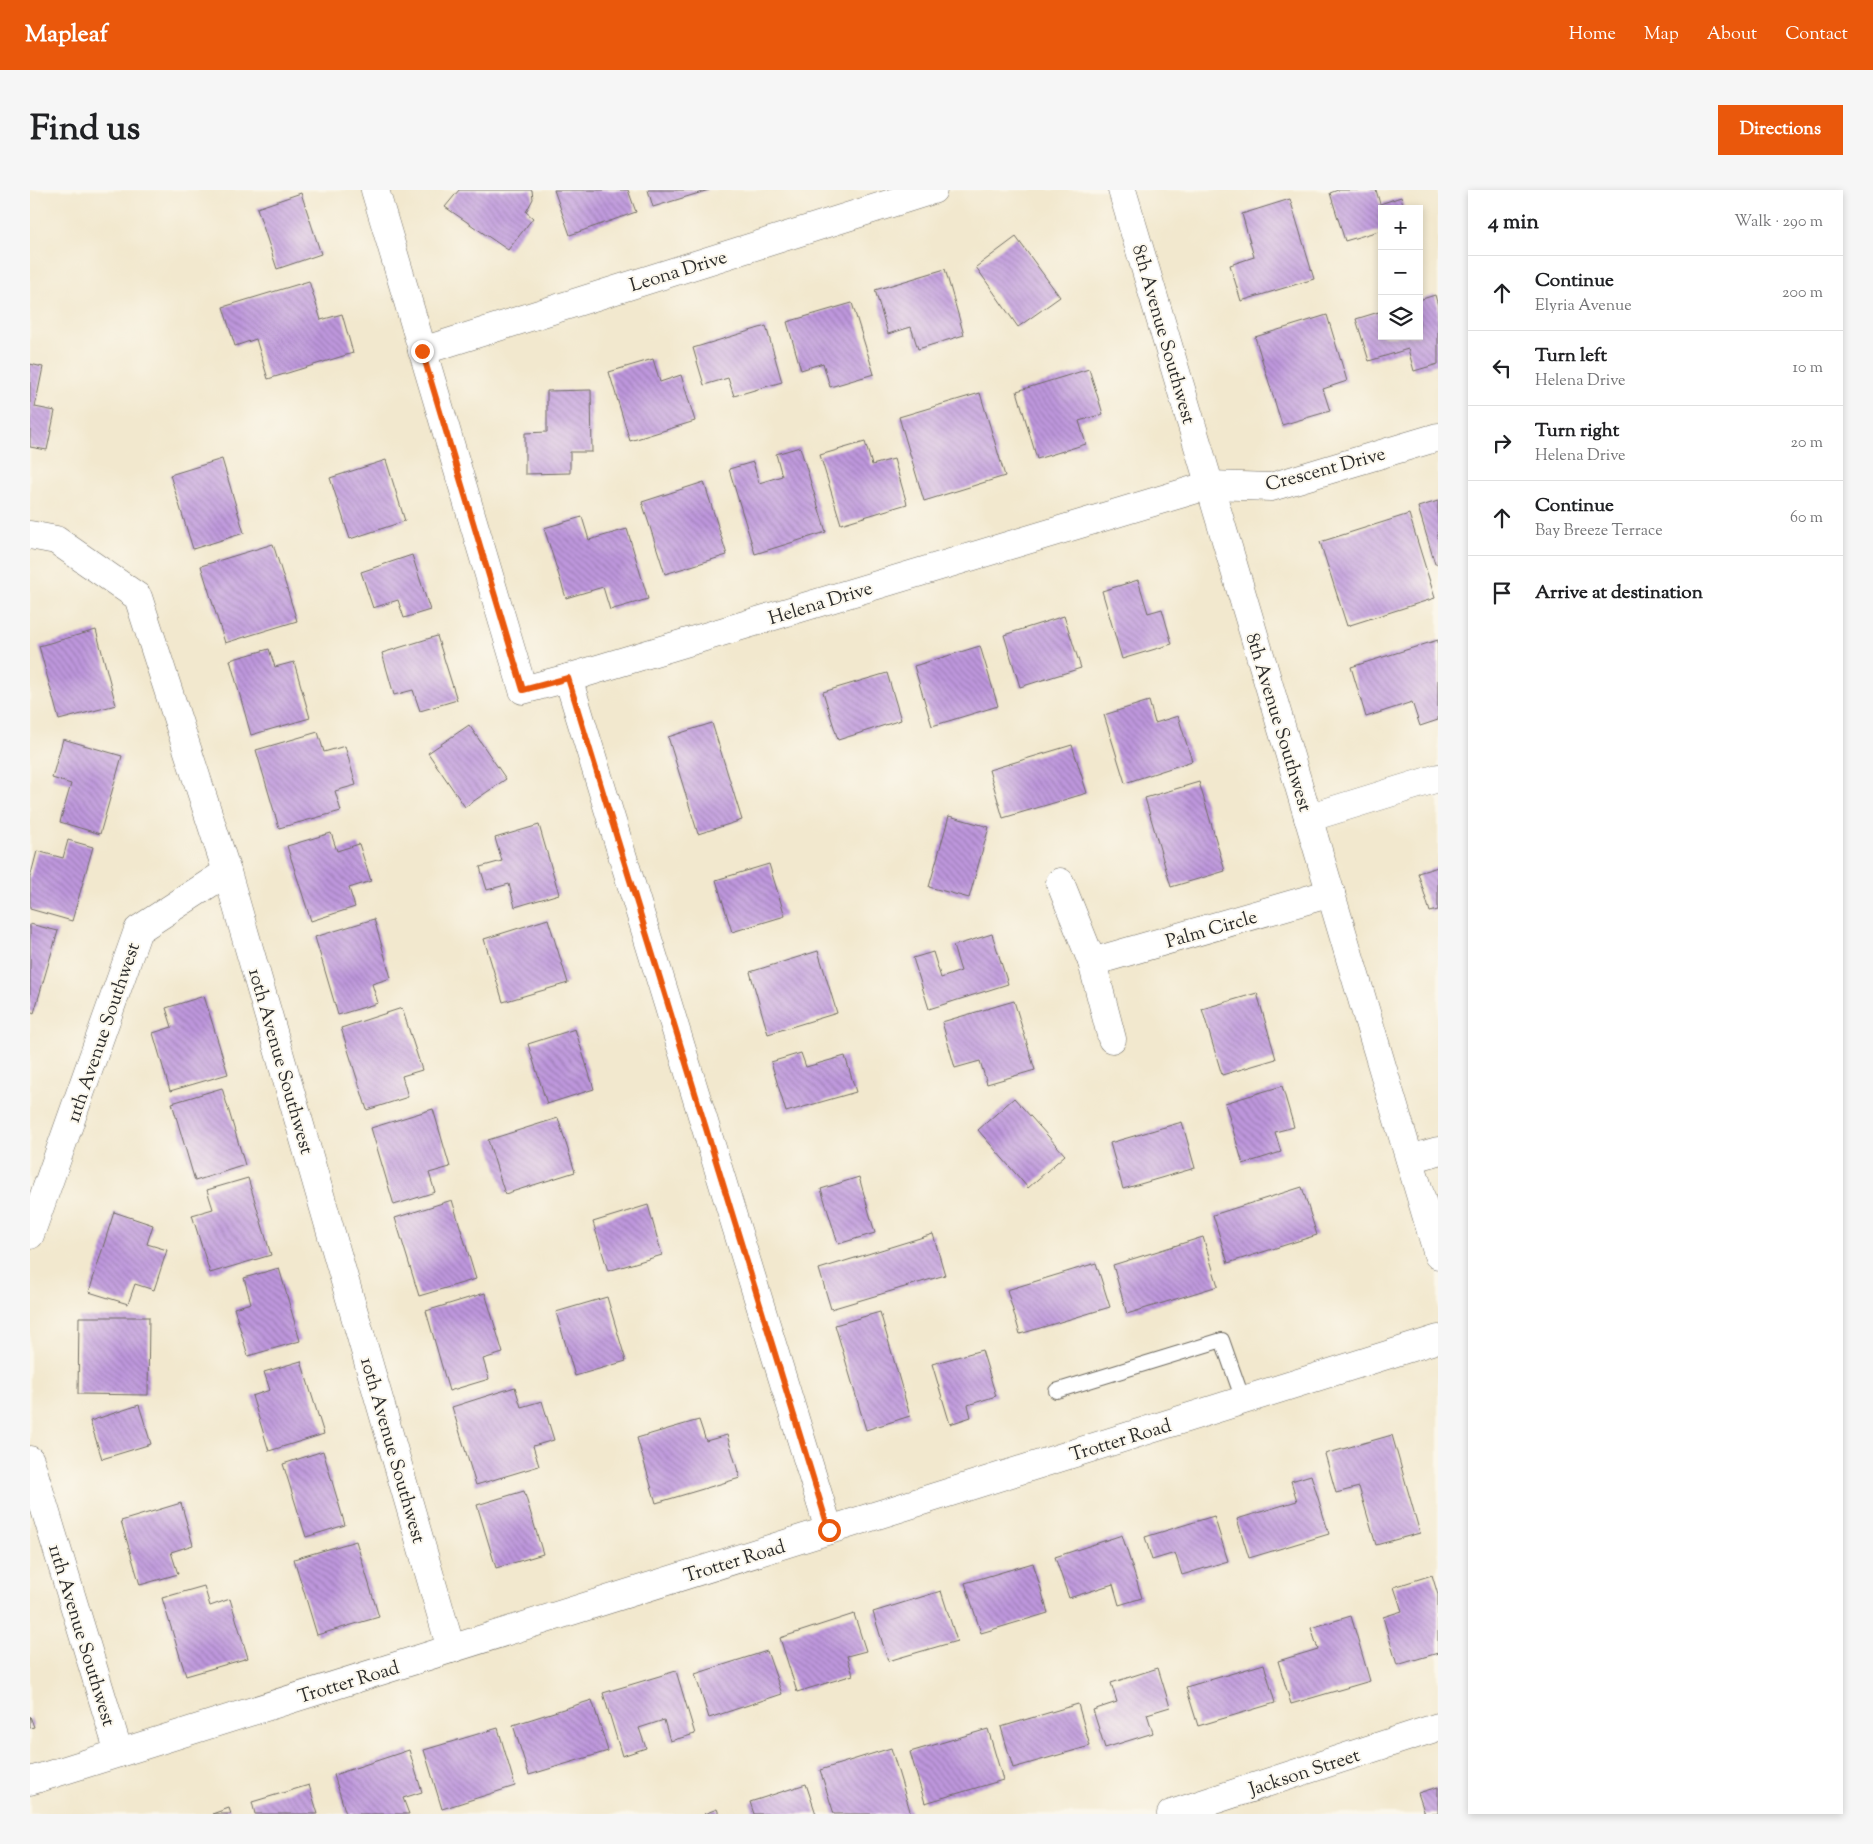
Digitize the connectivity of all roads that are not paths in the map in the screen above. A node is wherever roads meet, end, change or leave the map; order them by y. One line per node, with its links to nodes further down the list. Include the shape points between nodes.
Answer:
1 (375, 190): 4 (street)
2 (933, 190): 4 (street, Leona Drive)
3 (1122, 190): 6 (street, 8th Avenue Southwest)
4 (422, 351): 8 (street, Helena Drive, via 523,690)
5 (1438, 437): 6 (street, Crescent Drive, via 1271,487)
6 (1210, 485): 8 (street, Helena Drive); 10 (street, 8th Avenue Southwest)
7 (30, 535): 11 (street, 10th Avenue Southwest, via 56,540 138,597)
8 (568, 678): 24 (street)
9 (1438, 778): 10 (street)
10 (1308, 818): 13 (street, 8th Avenue Southwest)
11 (227, 872): 18 (street, 11th Avenue Southwest, via 138,930); 25 (street, 10th Avenue Southwest)
12 (1060, 882): 14 (street)
13 (1331, 893): 14 (street, Palm Circle); 17 (street, 8th Avenue Southwest)
14 (1092, 962): 15 (street)
15 (1112, 1039)
16 (1438, 1151): 17 (street)
17 (1410, 1159): 19 (street, 8th Avenue Southwest)
18 (30, 1235)
19 (1438, 1255)
20 (1438, 1339): 22 (street, Trotter Road)
21 (1056, 1391): 22 (lane, via 1222,1340)
22 (1243, 1400): 24 (street, Trotter Road)
23 (30, 1460): 27 (street, 11th Avenue Southwest)
24 (829, 1530): 25 (street, Trotter Road)
25 (451, 1649): 27 (street, Trotter Road)
26 (1438, 1727): 29 (street, Jackson Street)
27 (119, 1753): 28 (street, Trotter Road)
28 (30, 1781)
29 (1187, 1812)

